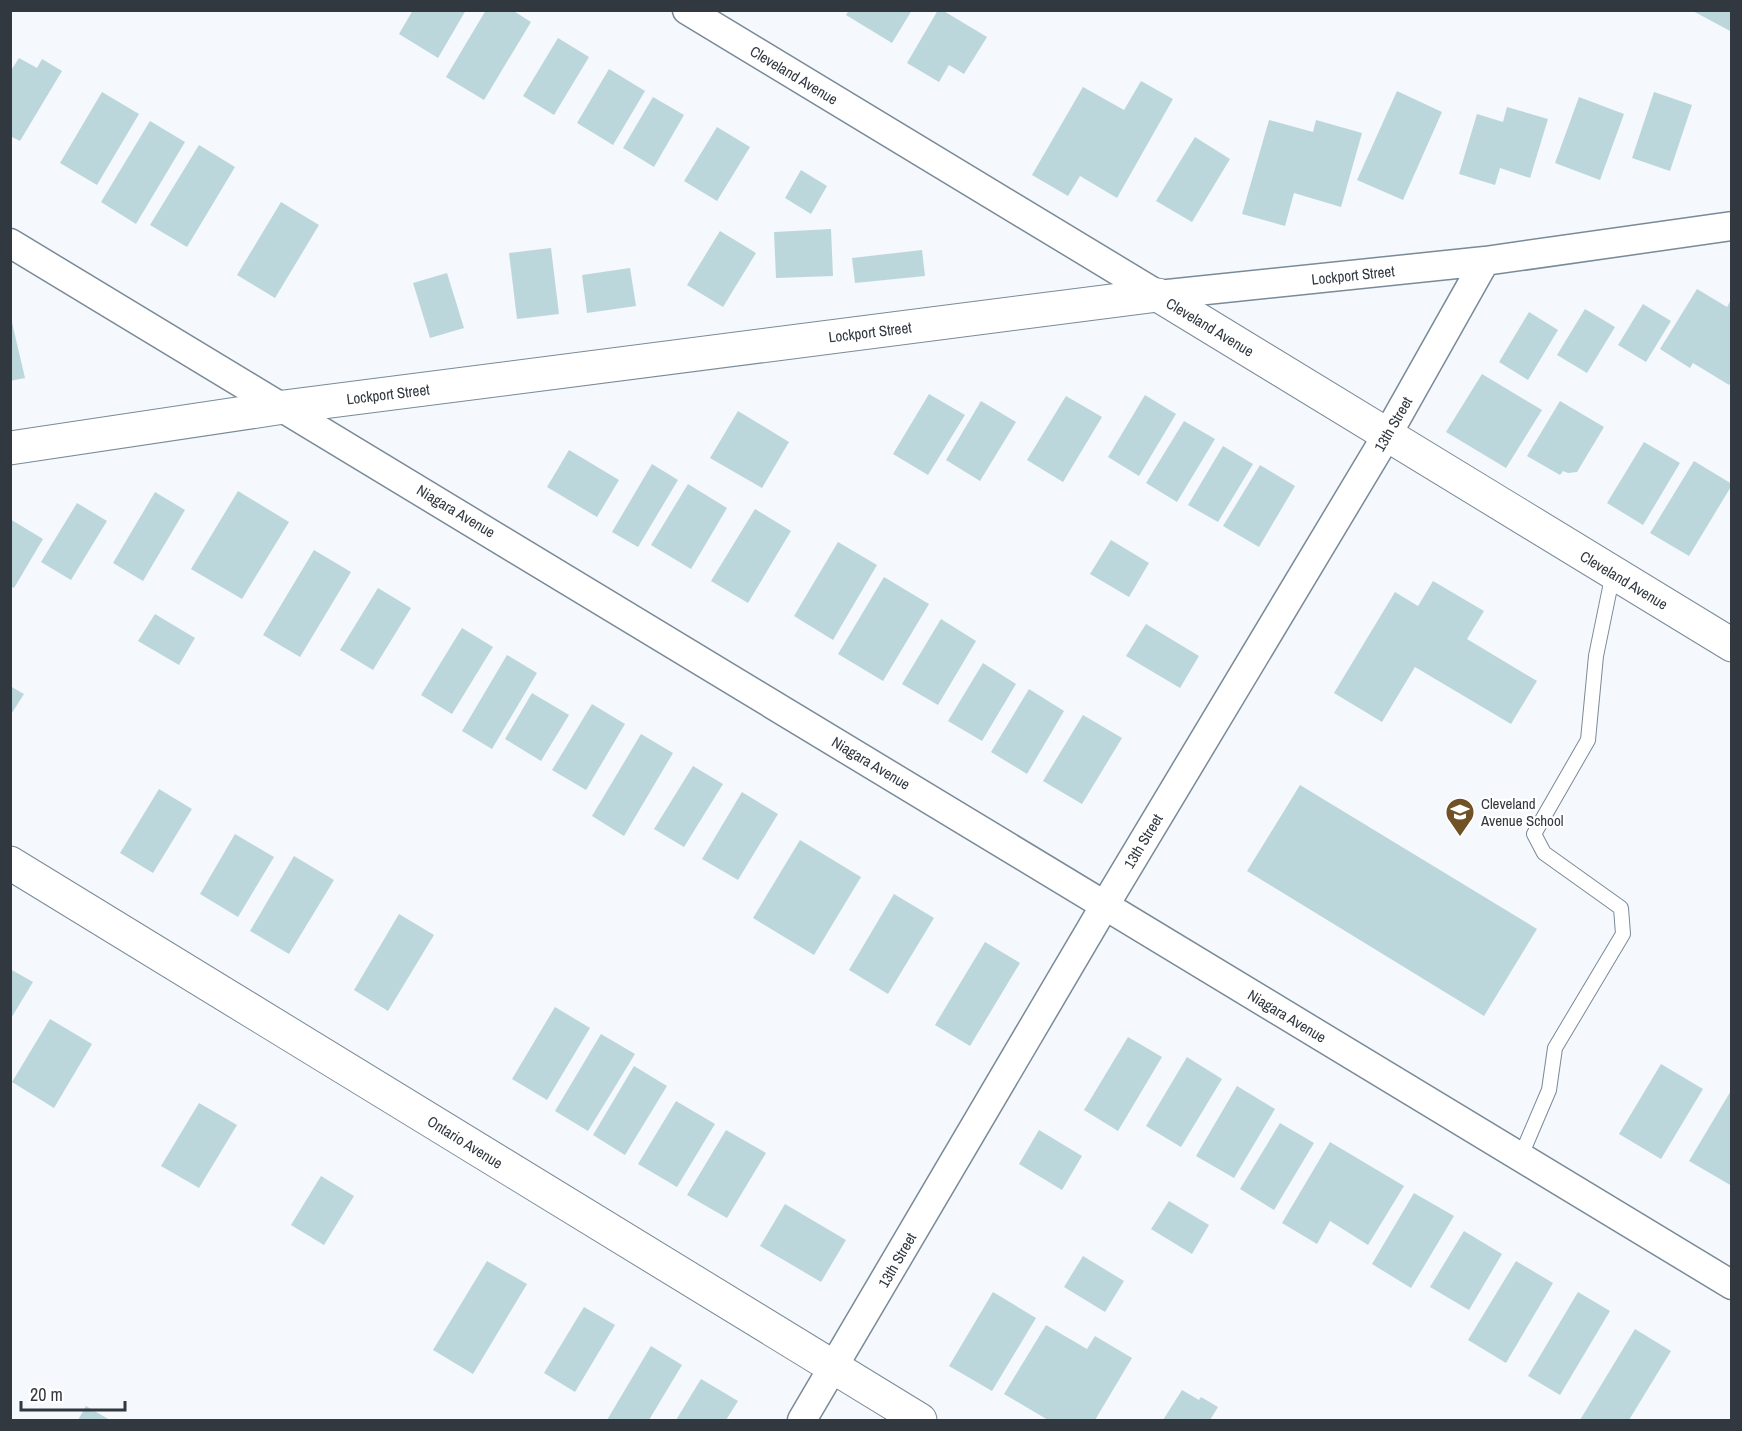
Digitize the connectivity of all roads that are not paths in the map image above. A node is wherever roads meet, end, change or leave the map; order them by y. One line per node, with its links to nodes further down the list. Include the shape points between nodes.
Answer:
1 (687, 10): 5 (street, Cleveland Avenue)
2 (1731, 226): 4 (street, Lockport Street)
3 (10, 243): 6 (street, Niagara Avenue)
4 (1485, 261): 5 (street, Lockport Street); 7 (street, 13th Street)
5 (1158, 295): 6 (main road, Lockport Street); 7 (main road, Cleveland Avenue)
6 (284, 407): 8 (main road, Lockport Street); 12 (street, Niagara Avenue)
7 (1387, 435): 9 (main road, Cleveland Avenue); 12 (street, 13th Street)
8 (10, 448)
9 (1613, 573): 10 (main road, Cleveland Avenue); 13 (lane, via 1596,656 1588,740 1534,834 1544,853 1621,908 1623,934 1555,1048 1549,1090)
10 (1731, 645)
11 (10, 863): 15 (main road, Ontario Avenue)
12 (1105, 905): 13 (street, Niagara Avenue); 15 (street, 13th Street)
13 (1520, 1158): 14 (street, Niagara Avenue)
14 (1731, 1285)
15 (833, 1368): 16 (street, 13th Street); 17 (main road, Ontario Avenue)
16 (802, 1420)
17 (920, 1420)

